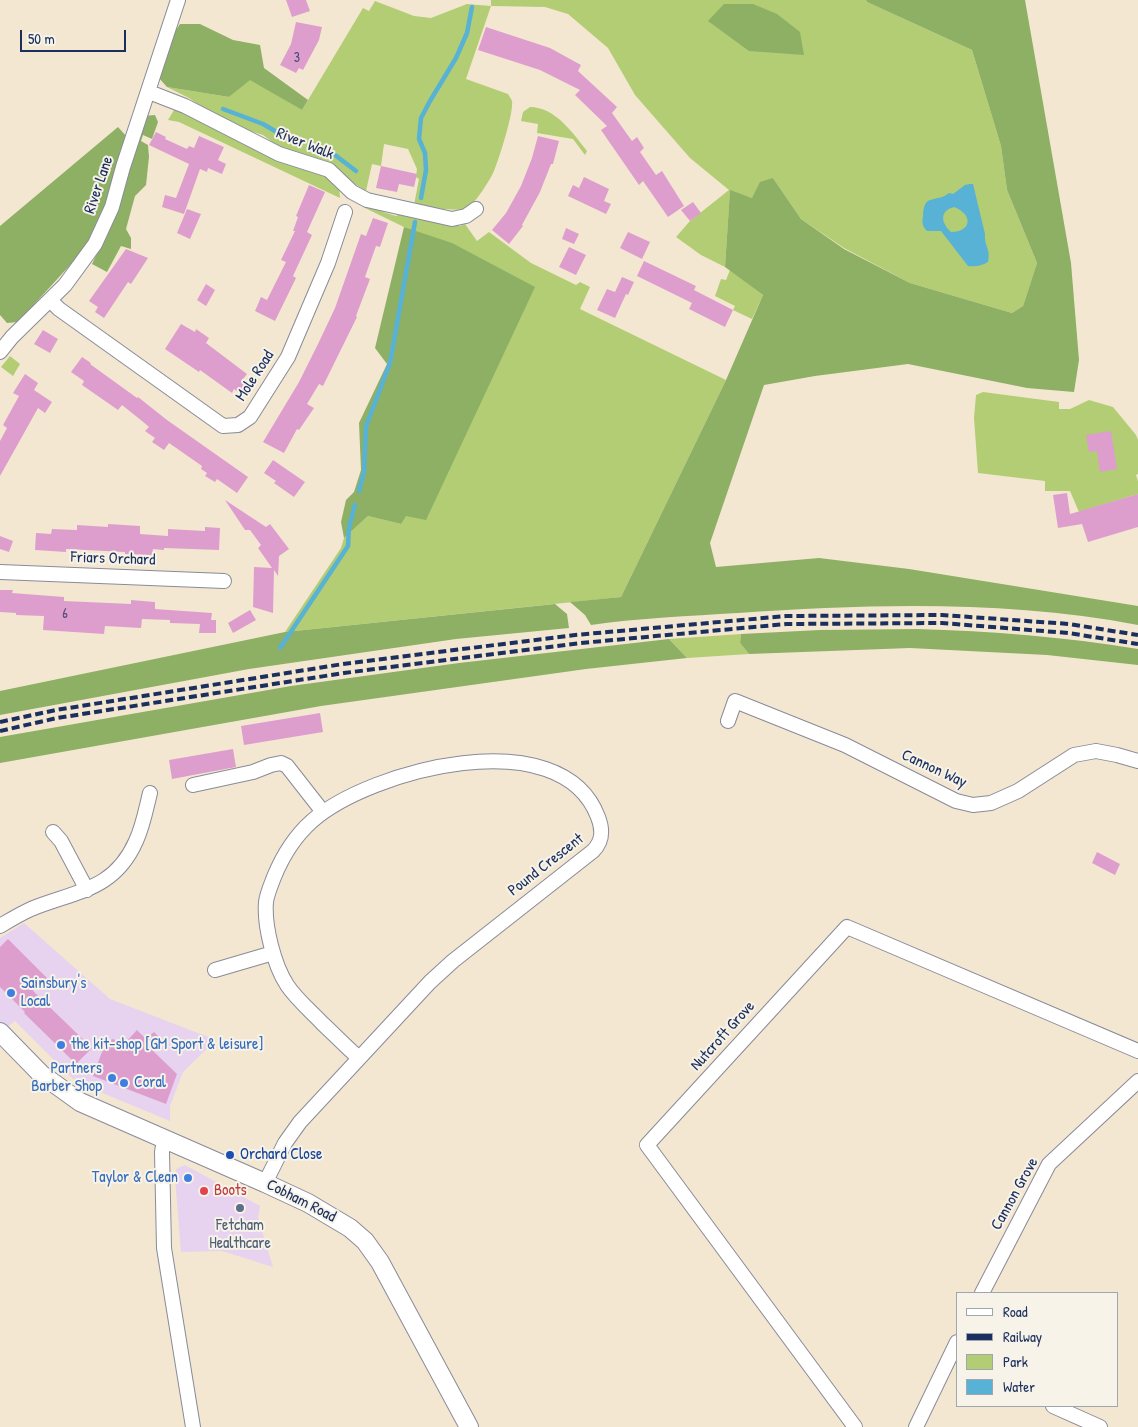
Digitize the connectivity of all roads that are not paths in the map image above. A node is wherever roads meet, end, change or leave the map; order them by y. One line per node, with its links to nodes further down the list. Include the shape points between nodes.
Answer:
1 (178, 0): 2 (street, River Lane)
2 (149, 92): 3 (street, River Walk, via 185,106 278,154 328,170 352,192 367,200 452,219 466,216); 5 (street, River Lane, via 112,207 95,244)
3 (476, 209)
4 (345, 212): 5 (street, Mole Road, via 328,263 288,357 250,417 238,425 223,426)
5 (51, 301): 6 (street, River Lane)
6 (0, 352)
7 (0, 572): 8 (street, Friars Orchard)
8 (224, 581)
9 (728, 721): 10 (street, Cannon Way, via 735,701 844,745 972,806 992,803 1018,791 1074,755 1096,751)
10 (1138, 761)
11 (193, 785): 13 (street, via 282,763)
12 (150, 793): 15 (street, via 141,827 128,856 105,880)
13 (323, 812): 17 (street, Pound Crescent, via 290,844 271,886 266,902); 21 (street, Pound Crescent, via 376,784 418,771 470,762 515,762 534,765 571,781 590,801 602,836 593,852 430,982)
14 (53, 832): 15 (street)
15 (87, 890): 16 (street, via 31,909)
16 (0, 926)
17 (274, 954): 18 (street); 21 (street, Pound Crescent, via 286,984 297,998)
18 (215, 970)
19 (0, 1032): 23 (street, Cobham Road, via 41,1074 80,1102)
20 (1138, 1051): 30 (street, Nutcroft Grove, via 847,926 647,1145)
21 (359, 1058): 24 (street, Pound Crescent, via 292,1132)
22 (1138, 1081): 25 (street, Cannon Grove, via 1049,1164)
23 (164, 1139): 24 (street, Cobham Road); 28 (street, via 164,1248)
24 (266, 1183): 29 (street, Cobham Road, via 332,1216 365,1241 380,1262)
25 (983, 1292)
26 (953, 1358): 31 (street)
27 (1055, 1407): 32 (street)
28 (193, 1427)
29 (468, 1427)
30 (855, 1427)
31 (916, 1427)
32 (1100, 1427)

